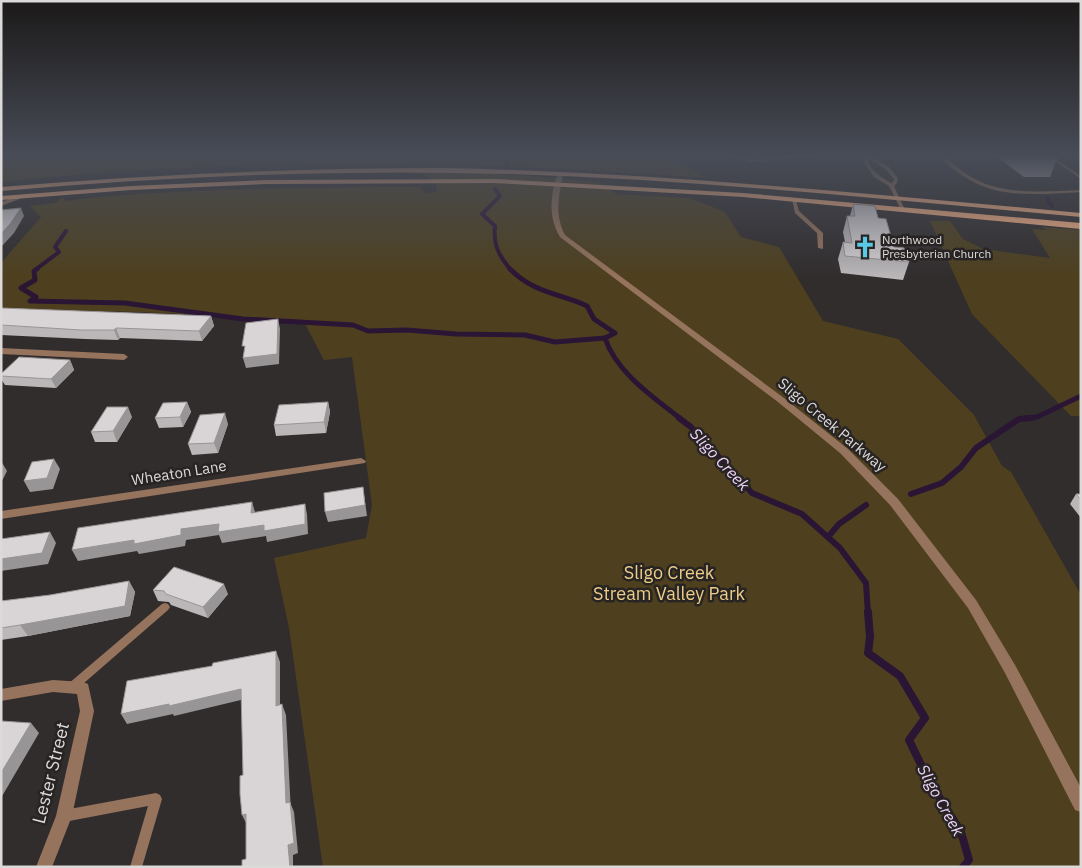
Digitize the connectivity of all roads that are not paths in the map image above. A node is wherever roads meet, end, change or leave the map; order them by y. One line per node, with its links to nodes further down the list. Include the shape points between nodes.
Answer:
1 (20, 197): 2 (main road); 6 (main road); 9 (street)
2 (27, 197)
3 (557, 197): 21 (street, Sligo Creek Parkway, via 554,223 562,236 780,400 850,457 894,502 972,604)
4 (755, 197): 8 (main road)
5 (867, 197): 7 (main road)
6 (1, 198)
7 (896, 199): 10 (lane); 11 (main road)
8 (794, 200): 10 (main road); 13 (lane, via 797,212 820,232)
9 (1, 204)
10 (903, 210): 12 (main road)
11 (1081, 215)
12 (1081, 226)
13 (822, 248)
14 (1, 351): 15 (street)
15 (124, 357)
16 (361, 461): 17 (street, Wheaton Lane)
17 (1, 515)
18 (165, 607): 19 (lane)
19 (78, 688): 20 (street, via 53,686); 22 (street, Lester Street, via 87,710)
20 (1, 695)
21 (1081, 804)
22 (64, 816): 23 (street, Lester Street); 24 (lane, via 156,799)
23 (44, 867)
24 (136, 867)

